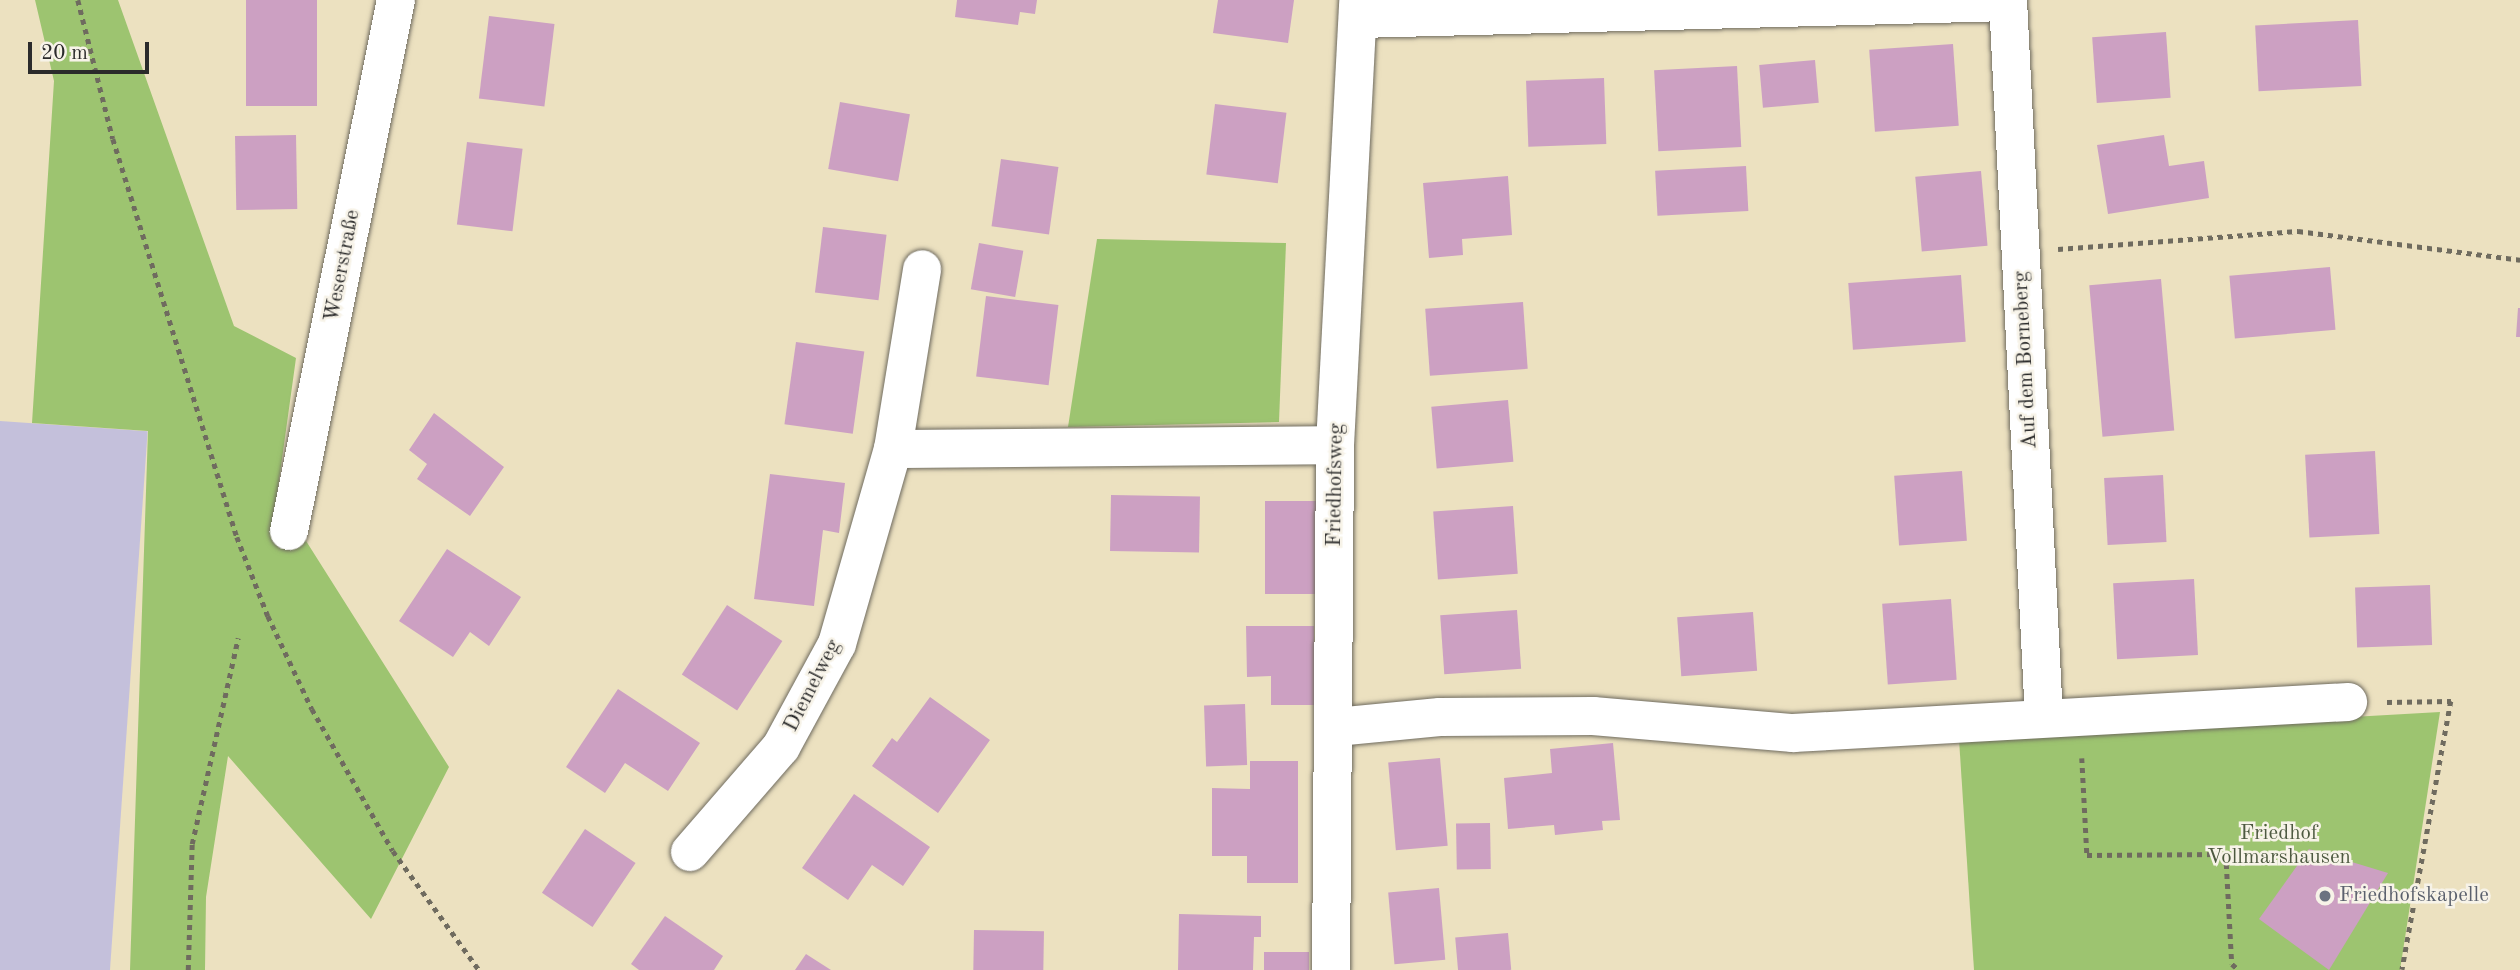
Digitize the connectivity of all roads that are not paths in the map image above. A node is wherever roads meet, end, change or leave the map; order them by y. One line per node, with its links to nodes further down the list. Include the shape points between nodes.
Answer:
1 (396, 0): 7 (street, Weserstraße)
2 (2008, 1): 3 (street, Auf dem Borneberg); 9 (street, Auf dem Borneberg, via 2021,252)
3 (1358, 10): 5 (street, Friedhofsweg)
4 (922, 269): 6 (street, Diemelweg)
5 (1335, 445): 6 (street); 10 (street, Friedhofsweg)
6 (893, 449): 11 (street, Diemelweg, via 837,644 782,747)
7 (289, 531)
8 (2348, 702): 9 (street)
9 (2062, 717): 10 (street, via 1793,733 1593,716 1440,717)
10 (1336, 727): 12 (street, Friedhofsweg)
11 (690, 852)
12 (1331, 970)

